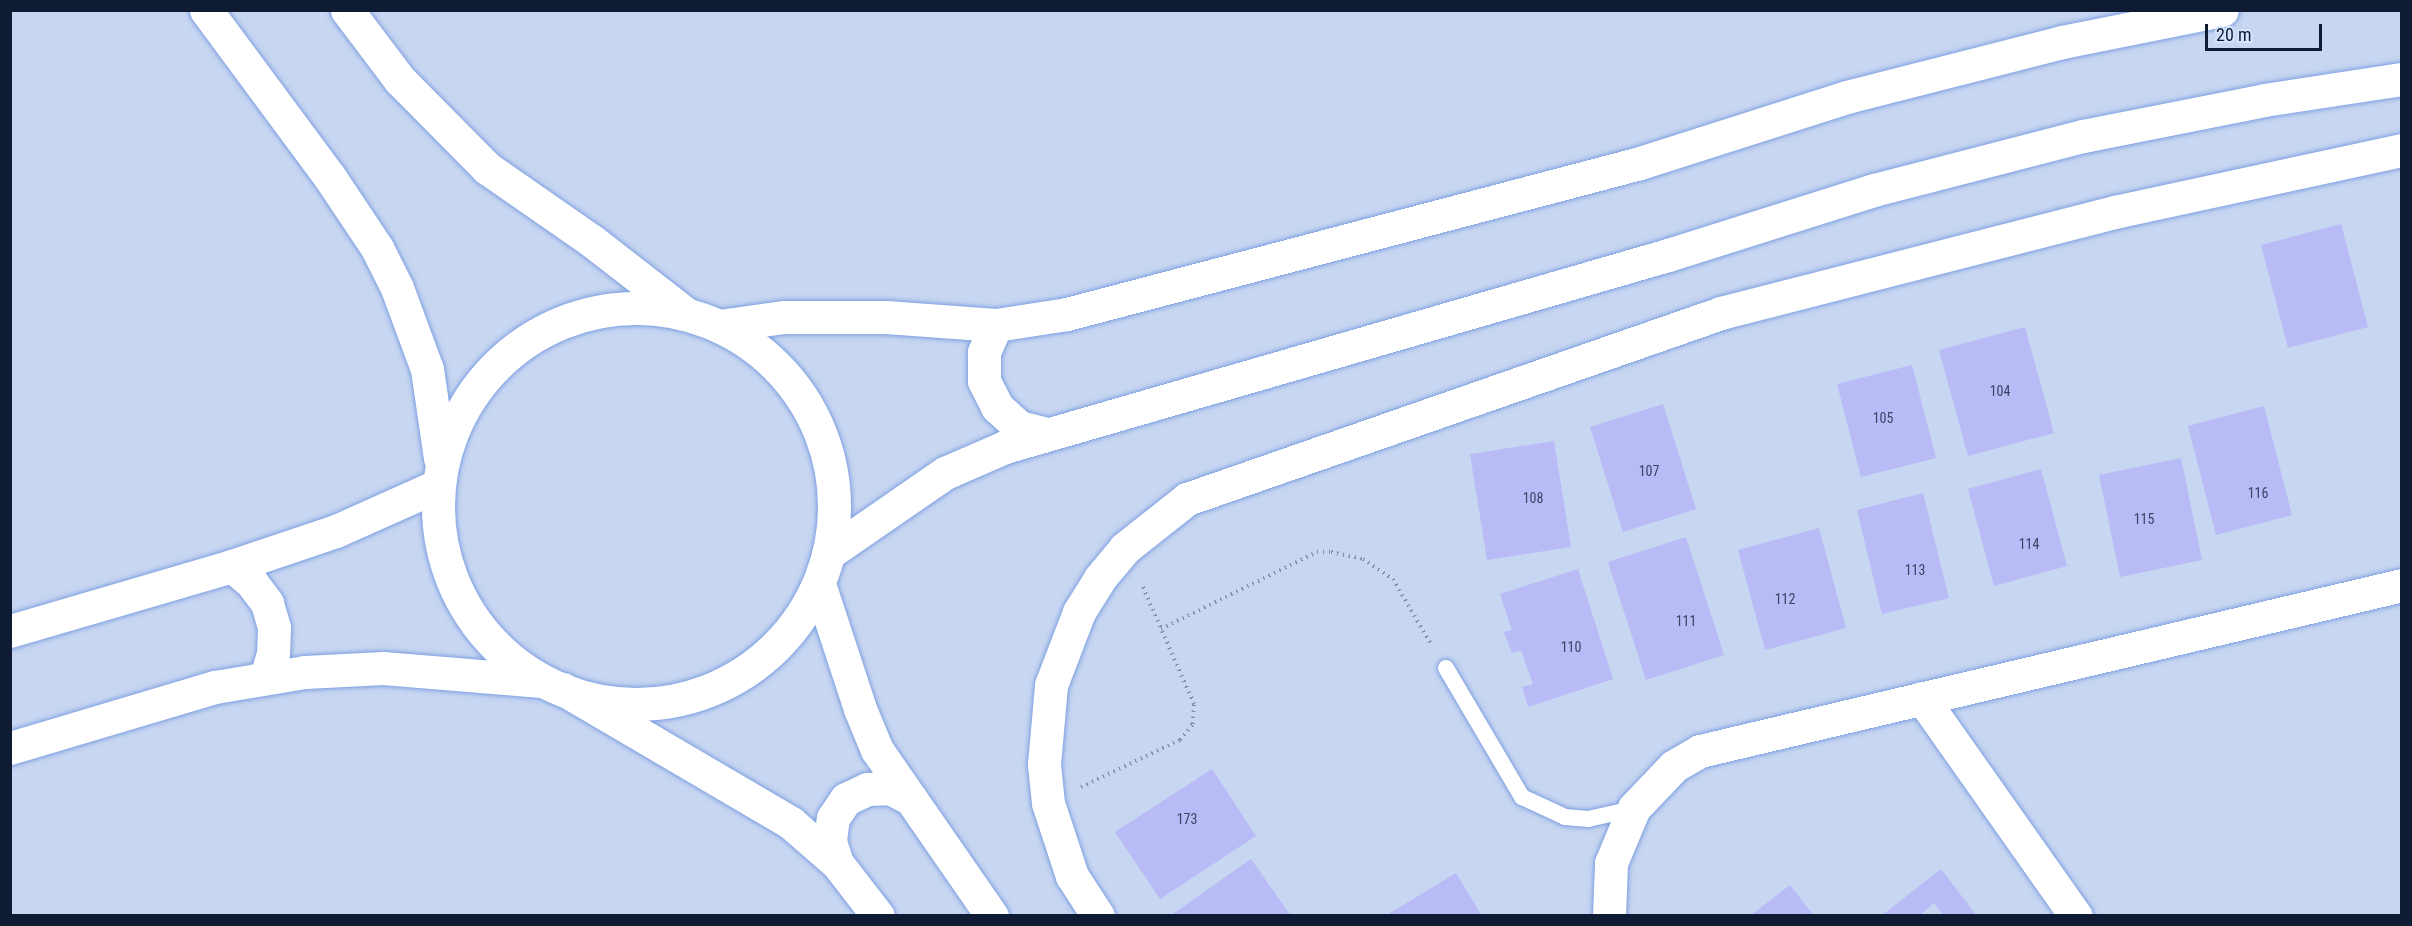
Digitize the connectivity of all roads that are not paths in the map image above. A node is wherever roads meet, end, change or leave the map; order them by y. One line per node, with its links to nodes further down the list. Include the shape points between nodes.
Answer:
1 (206, 10): 10 (street, via 329,176 377,248 397,288 427,369)
2 (347, 10): 6 (street, via 400,80 487,168 592,241)
3 (2222, 10): 7 (street, via 2062,42 1847,97 1640,163 1134,299)
4 (2402, 79): 9 (street, via 2264,100 2084,136 1874,190 1668,255)
5 (2402, 150): 26 (street, via 2115,212 1721,314 1187,499 1125,548 1084,603 1062,648 1045,725 1048,802 1072,876)
6 (687, 315): 8 (street); 10 (street, via 655,310 612,311 558,324 530,339 481,383 450,440)
7 (996, 325): 8 (street, via 886,317 784,317); 9 (street, via 984,352 984,381 993,398 1019,427)
8 (719, 326): 11 (street, via 776,365 816,420 828,452 834,486 835,520)
9 (1048, 434): 11 (street, via 1005,447 945,473)
10 (440, 478): 12 (street, via 336,531); 18 (street, via 444,552 470,614 516,663)
11 (829, 554): 13 (street)
12 (232, 566): 15 (street); 17 (street, via 252,583 274,628)
13 (819, 584): 18 (street, via 782,641 757,663 717,686 663,702 629,704); 21 (street, via 877,750)
14 (2402, 585): 19 (street)
15 (10, 631)
16 (1446, 668): 22 (lane, via 1522,797 1564,817 1588,819)
17 (266, 678): 18 (street, via 383,668); 20 (street, via 215,687)
18 (554, 686): 23 (street, via 748,795 791,823)
19 (1922, 698): 22 (street, via 1700,751 1674,766); 28 (street)
20 (10, 748)
21 (911, 799): 23 (street, via 890,788 867,789 846,799 833,818 830,841); 25 (street)
22 (1634, 808): 27 (street, via 1611,863)
23 (837, 863): 24 (street)
24 (878, 915)
25 (992, 915)
26 (1098, 915)
27 (1609, 915)
28 (2076, 915)

